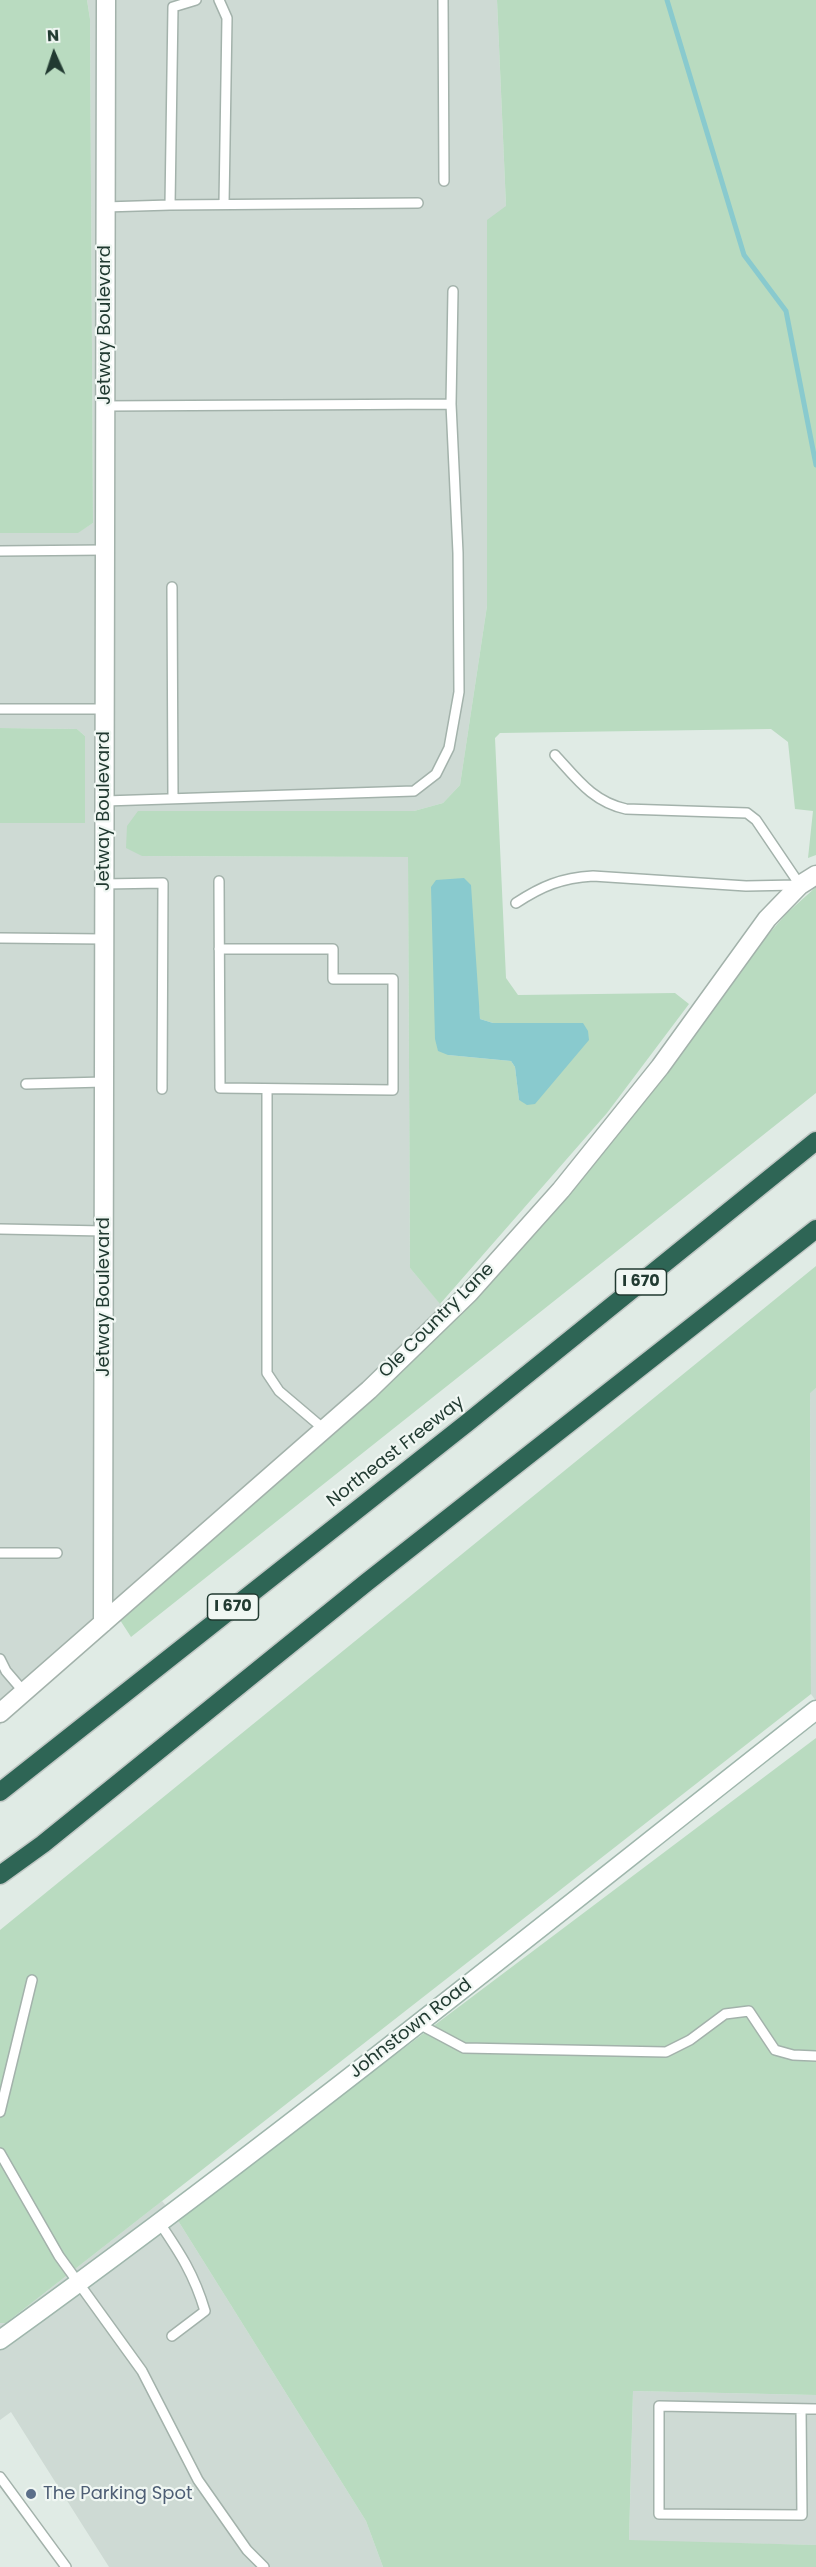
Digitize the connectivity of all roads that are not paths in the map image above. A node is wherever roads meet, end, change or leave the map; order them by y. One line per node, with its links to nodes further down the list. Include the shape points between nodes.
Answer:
1 (105, 0): 9 (street, Jetway Boulevard)
2 (196, 0): 8 (lane, via 173,8)
3 (219, 0): 7 (lane, via 227,18)
4 (443, 0): 5 (lane)
5 (444, 181)
6 (418, 203): 7 (lane)
7 (224, 204): 8 (lane)
8 (170, 205): 9 (lane)
9 (105, 207): 12 (street, Jetway Boulevard)
10 (453, 291): 11 (lane)
11 (451, 404): 12 (lane); 19 (lane, via 459,692 449,748 436,774 414,791)
12 (105, 406): 13 (street, Jetway Boulevard)
13 (105, 550): 14 (lane); 17 (street, Jetway Boulevard)
14 (0, 551)
15 (172, 587): 19 (lane)
16 (0, 708): 17 (lane)
17 (105, 709): 20 (street, Jetway Boulevard)
18 (555, 755): 24 (lane, via 584,788 608,806 747,813 756,820)
19 (173, 798): 20 (lane)
20 (105, 801): 23 (street, Jetway Boulevard)
21 (816, 875): 24 (street, Ole Country Lane)
22 (219, 882): 28 (lane)
23 (104, 884): 27 (street, Jetway Boulevard); 31 (lane, via 163,883)
24 (800, 885): 25 (lane, via 568,878 538,889); 37 (street, Ole Country Lane, via 767,919 660,1066 561,1190 469,1293)
25 (516, 903)
26 (0, 938): 27 (lane)
27 (104, 939): 29 (street, Jetway Boulevard)
28 (219, 949): 32 (lane, via 220,1088); 32 (lane, via 333,949 333,979 393,979 393,1090)
29 (104, 1082): 30 (lane); 36 (street, Jetway Boulevard)
30 (26, 1084)
31 (162, 1089)
32 (267, 1089): 37 (lane, via 267,1373 279,1390)
33 (816, 1141): 45 (highway, Northeast Freeway / I 670)
34 (0, 1229): 36 (lane)
35 (816, 1229): 46 (highway)
36 (104, 1231): 40 (street, Jetway Boulevard)
37 (325, 1430): 40 (street, Ole Country Lane)
38 (0, 1553): 39 (lane)
39 (57, 1553)
40 (103, 1623): 42 (street, Ole Country Lane)
41 (0, 1659): 42 (lane)
42 (24, 1692): 44 (street, Ole Country Lane)
43 (816, 1710): 50 (street, Johnstown Road)
44 (0, 1713)
45 (0, 1792)
46 (43, 1844): 47 (highway); 48 (highway)
47 (0, 1875)
48 (0, 1880)
49 (32, 1980): 52 (lane)
50 (419, 2024): 51 (lane, via 464,2048 666,2052 725,2014 749,2011 775,2050); 54 (street, Johnstown Road)
51 (816, 2056)
52 (0, 2112)
53 (0, 2153): 55 (lane, via 58,2256)
54 (159, 2222): 55 (street, Johnstown Road); 56 (lane, via 194,2276 205,2311)
55 (78, 2283): 57 (street, Johnstown Road); 62 (lane, via 142,2371 198,2480 247,2550)
56 (172, 2336)
57 (0, 2340)
58 (801, 2409): 58 (lane, via 659,2406 659,2514 802,2515); 59 (lane)
59 (816, 2409)
60 (0, 2477): 61 (lane)
61 (66, 2567)
62 (264, 2567)

